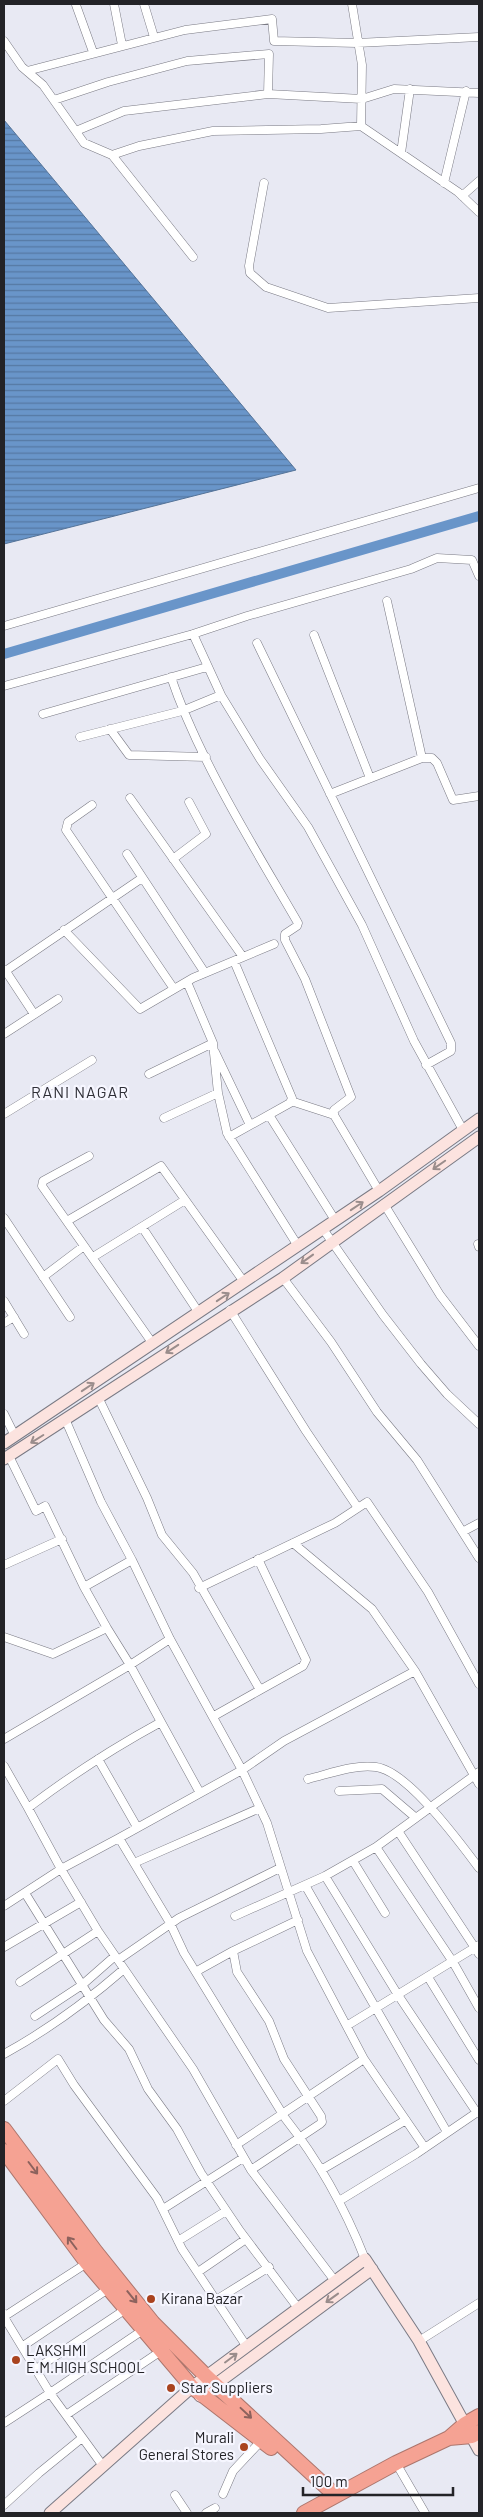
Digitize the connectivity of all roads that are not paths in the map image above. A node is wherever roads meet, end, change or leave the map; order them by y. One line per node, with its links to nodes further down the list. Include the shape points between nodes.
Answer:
1 (114, 4): 9 (street)
2 (144, 4): 5 (street)
3 (352, 4): 8 (street)
4 (76, 5): 10 (street)
5 (154, 37): 8 (street, via 272,19 274,41); 9 (street)
6 (479, 37): 8 (street)
7 (4, 41): 11 (street)
8 (357, 43): 16 (street, via 362,65)
9 (122, 45): 10 (street)
10 (93, 52): 11 (street)
11 (27, 71): 17 (street)
12 (410, 89): 13 (street); 16 (street, via 394,89); 20 (street)
13 (466, 92): 14 (street); 24 (street)
14 (479, 92)
15 (268, 94): 16 (street); 17 (street, via 269,54 187,62); 19 (street, via 124,111)
16 (362, 99): 18 (street)
17 (54, 100): 19 (street)
18 (362, 126): 20 (street); 21 (street, via 213,131 139,146)
19 (76, 131): 21 (street, via 84,143)
20 (401, 153): 24 (street)
21 (112, 155): 27 (street)
22 (479, 181): 25 (street)
23 (264, 183): 28 (street, via 249,266 250,273 266,287 328,308)
24 (444, 183): 25 (street)
25 (462, 196): 26 (street)
26 (478, 209)
27 (193, 257)
28 (479, 298)
29 (479, 488): 32 (street)
30 (479, 576): 33 (street, via 472,560 437,558 411,569)
31 (387, 601): 45 (street)
32 (4, 626)
33 (193, 634): 36 (street); 38 (street)
34 (314, 635): 46 (street)
35 (257, 643): 47 (street)
36 (207, 667): 37 (street); 39 (street)
37 (171, 677): 40 (street); 41 (street)
38 (4, 686)
39 (221, 695): 40 (street); 69 (street, via 260,759 308,827 358,917)
40 (182, 711): 42 (street); 44 (street)
41 (44, 714)
42 (110, 729): 43 (street); 44 (street, via 129,755)
43 (80, 737)
44 (206, 757): 75 (street, via 298,923 285,934 285,940 305,980 351,1098 334,1110)
45 (422, 758): 46 (street); 48 (street, via 436,761 453,800)
46 (370, 778): 47 (street)
47 (330, 794): 69 (street, via 452,1046 451,1051)
48 (479, 796)
49 (130, 798): 53 (street)
50 (189, 802): 53 (street, via 206,834)
51 (92, 805): 55 (street, via 68,822 65,828)
52 (127, 854): 54 (street)
53 (173, 858): 58 (street)
54 (142, 878): 55 (street); 61 (street)
55 (112, 898): 56 (street); 63 (street)
56 (64, 930): 60 (street); 63 (street, via 138,1008)
57 (274, 944): 58 (street)
58 (243, 957): 59 (street)
59 (234, 961): 61 (street); 72 (street)
60 (5, 971): 65 (street)
61 (205, 973): 62 (street)
62 (187, 982): 63 (street); 67 (street)
63 (174, 989)
64 (58, 998): 65 (street)
65 (34, 1014): 66 (street)
66 (4, 1034)
67 (214, 1047): 70 (street); 71 (street); 78 (street)
68 (92, 1060): 73 (street)
69 (426, 1065): 79 (street)
70 (149, 1074)
71 (218, 1093): 76 (street); 80 (street, via 222,1120)
72 (291, 1101): 74 (street); 75 (street)
73 (5, 1112)
74 (269, 1115): 78 (street); 87 (street)
75 (334, 1115): 83 (street)
76 (164, 1118)
77 (479, 1119): 79 (street)
78 (250, 1125): 80 (street)
79 (463, 1130): 83 (street)
80 (229, 1137): 93 (street)
81 (479, 1137): 85 (street, one-way to 85)
82 (89, 1156): 88 (street, via 42,1183)
83 (379, 1191): 87 (street, one-way to 83)
84 (185, 1200): 88 (street, via 160,1166); 89 (street); 97 (street)
85 (384, 1204): 91 (street); 106 (street, via 440,1295)
86 (4, 1218): 95 (street)
87 (335, 1220): 90 (street)
88 (67, 1222): 92 (street)
89 (142, 1227): 94 (street); 100 (street)
90 (323, 1229): 91 (street); 93 (street)
91 (332, 1241): 96 (street, one-way to 96); 110 (street, via 421,1364)
92 (84, 1246): 94 (street); 95 (street)
93 (298, 1246): 97 (street)
94 (93, 1257): 105 (street)
95 (43, 1277): 102 (street)
96 (282, 1278): 99 (street); 116 (street)
97 (244, 1282): 100 (street, one-way to 97)
98 (4, 1301): 101 (street)
99 (230, 1310): 107 (street, one-way to 107); 114 (street)
100 (199, 1313): 105 (street)
101 (14, 1317): 103 (street); 104 (street)
102 (70, 1317)
103 (4, 1323)
104 (24, 1334)
105 (153, 1344): 111 (street, one-way to 105)
106 (479, 1346)
107 (98, 1397): 109 (street); 124 (street, via 162,1535 193,1573)
108 (4, 1414): 111 (street)
109 (66, 1421): 113 (street, one-way to 113); 121 (street, via 101,1502)
110 (479, 1424)
111 (15, 1436): 112 (street)
112 (4, 1443)
113 (7, 1457): 117 (street, via 36,1511 45,1506)
114 (358, 1508): 118 (street); 130 (street, via 367,1502 428,1592)
115 (479, 1523): 116 (street)
116 (464, 1531): 119 (street)
117 (62, 1539): 122 (street); 123 (street)
118 (293, 1543): 120 (street); 129 (street, via 372,1609)
119 (479, 1558)
120 (258, 1559): 124 (street); 131 (street, via 306,1660 303,1666)
121 (132, 1560): 123 (street); 127 (street)
122 (4, 1565)
123 (84, 1587): 125 (street)
124 (199, 1588): 131 (street)
125 (106, 1628): 126 (street, via 54,1654); 128 (street)
126 (4, 1637)
127 (170, 1639): 128 (street); 132 (street)
128 (130, 1664): 133 (street); 134 (street)
129 (415, 1671): 137 (street, via 284,1741); 138 (street)
130 (479, 1684)
131 (260, 1690): 132 (street)
132 (214, 1716): 137 (street)
133 (162, 1722): 135 (street); 144 (street)
134 (4, 1739)
135 (98, 1759): 145 (street); 149 (street)
136 (4, 1766): 139 (street)
137 (242, 1770): 144 (street); 146 (street)
138 (477, 1774): 142 (street); 147 (street)
139 (12, 1779): 141 (street); 145 (street)
140 (308, 1779): 147 (street, via 377,1767 394,1775)
141 (4, 1784)
142 (479, 1784)
143 (340, 1790): 148 (street, via 382,1789)
144 (200, 1793): 149 (street)
145 (28, 1808): 157 (street)
146 (260, 1808): 154 (street); 155 (street)
147 (432, 1808): 148 (street); 156 (street)
148 (416, 1818): 150 (street)
149 (137, 1827): 151 (street)
150 (398, 1831): 152 (street); 171 (street)
151 (119, 1838): 154 (street); 157 (street)
152 (376, 1848): 153 (street); 175 (street)
153 (353, 1861): 158 (street); 164 (street)
154 (134, 1863): 167 (street)
155 (280, 1868): 161 (street); 167 (street)
156 (479, 1868)
157 (61, 1869): 160 (street); 162 (street)
158 (325, 1876): 159 (street); 181 (street)
159 (305, 1885): 161 (street); 184 (street)
160 (25, 1892): 163 (street); 168 (street)
161 (288, 1893): 165 (street); 166 (street)
162 (81, 1902): 168 (street); 169 (street)
163 (5, 1904)
164 (385, 1913)
165 (235, 1916)
166 (298, 1920): 172 (street); 186 (street, via 307,1951)
167 (170, 1923): 174 (street); 177 (street, via 184,1953)
168 (43, 1924): 170 (street); 173 (street)
169 (98, 1931): 173 (street); 174 (street)
170 (4, 1947)
171 (478, 1949): 175 (street)
172 (233, 1951): 177 (street); 190 (street, via 237,1972 270,2021 284,2059)
173 (62, 1954): 179 (street); 180 (street)
174 (117, 1958): 176 (street); 180 (street)
175 (453, 1962): 178 (street); 183 (street)
176 (124, 1969): 182 (street); 198 (street, via 193,2069)
177 (197, 1971): 193 (street)
178 (428, 1977): 181 (street); 189 (street)
179 (20, 1982)
180 (82, 1985): 182 (street); 185 (street)
181 (398, 1995): 184 (street); 192 (street)
182 (90, 1998): 187 (street, via 35,2037); 204 (street, via 129,2049 148,2089 177,2129)
183 (479, 2008)
184 (375, 2009): 186 (street); 196 (street)
185 (35, 2016)
186 (348, 2025): 188 (street)
187 (4, 2054)
188 (364, 2059): 190 (street); 194 (street)
189 (479, 2060)
190 (309, 2097): 193 (street); 197 (street, via 322,2122)
191 (4, 2101): 206 (street, via 58,2059)
192 (478, 2112): 196 (street)
193 (283, 2115): 197 (street); 198 (street)
194 (406, 2120): 199 (street); 203 (street)
195 (4, 2129): 228 (highway, one-way to 228, via 153,2324)
196 (448, 2132): 199 (street)
197 (300, 2138): 202 (street); 203 (street)
198 (236, 2145): 201 (street)
199 (425, 2148): 205 (street)
200 (4, 2151): 211 (highway, one-way to 200)
201 (243, 2158): 202 (street); 204 (street)
202 (250, 2170): 215 (street)
203 (321, 2170): 205 (street)
204 (207, 2182): 206 (street); 207 (street)
205 (339, 2200): 210 (street)
206 (163, 2209): 209 (street)
207 (226, 2211): 208 (street); 209 (street)
208 (246, 2239): 212 (street); 214 (street)
209 (178, 2241): 214 (street)
210 (364, 2259): 213 (street); 215 (street)
211 (88, 2263): 216 (highway); 221 (street)
212 (269, 2267): 217 (street); 219 (street)
213 (372, 2269): 223 (street); 228 (street, one-way to 228)
214 (198, 2272): 217 (street)
215 (335, 2281): 219 (street)
216 (108, 2289): 220 (highway); 224 (street)
217 (216, 2300): 225 (street)
218 (479, 2304): 223 (street)
219 (298, 2308): 225 (street)
220 (126, 2309): 222 (highway); 227 (street)
221 (4, 2316): 224 (street)
222 (143, 2330): 226 (highway); 230 (street)
223 (419, 2341): 234 (street)
224 (23, 2346): 227 (street)
225 (247, 2347): 228 (street, one-way to 225)
226 (161, 2351): 229 (highway); 231 (street)
227 (36, 2370): 230 (street)
228 (211, 2380): 229 (street); 242 (highway, one-way to 242)
229 (196, 2392): 236 (highway); 239 (street)
230 (50, 2393): 231 (street); 233 (street)
231 (66, 2415): 235 (street)
232 (479, 2416): 234 (highway)
233 (4, 2423)
234 (472, 2431): 237 (street); 238 (highway)
235 (82, 2438): 239 (street); 243 (street)
236 (262, 2440): 240 (street, via 233,2471); 242 (highway)
237 (479, 2450)
238 (396, 2463): 242 (highway); 249 (street)
239 (103, 2466): 245 (street)
240 (223, 2494)
241 (175, 2495): 246 (street)
242 (327, 2503): 248 (highway)
243 (4, 2505)
244 (214, 2508): 247 (street)
245 (55, 2511)
246 (187, 2513)
247 (206, 2513)
248 (304, 2513)
249 (425, 2513)

